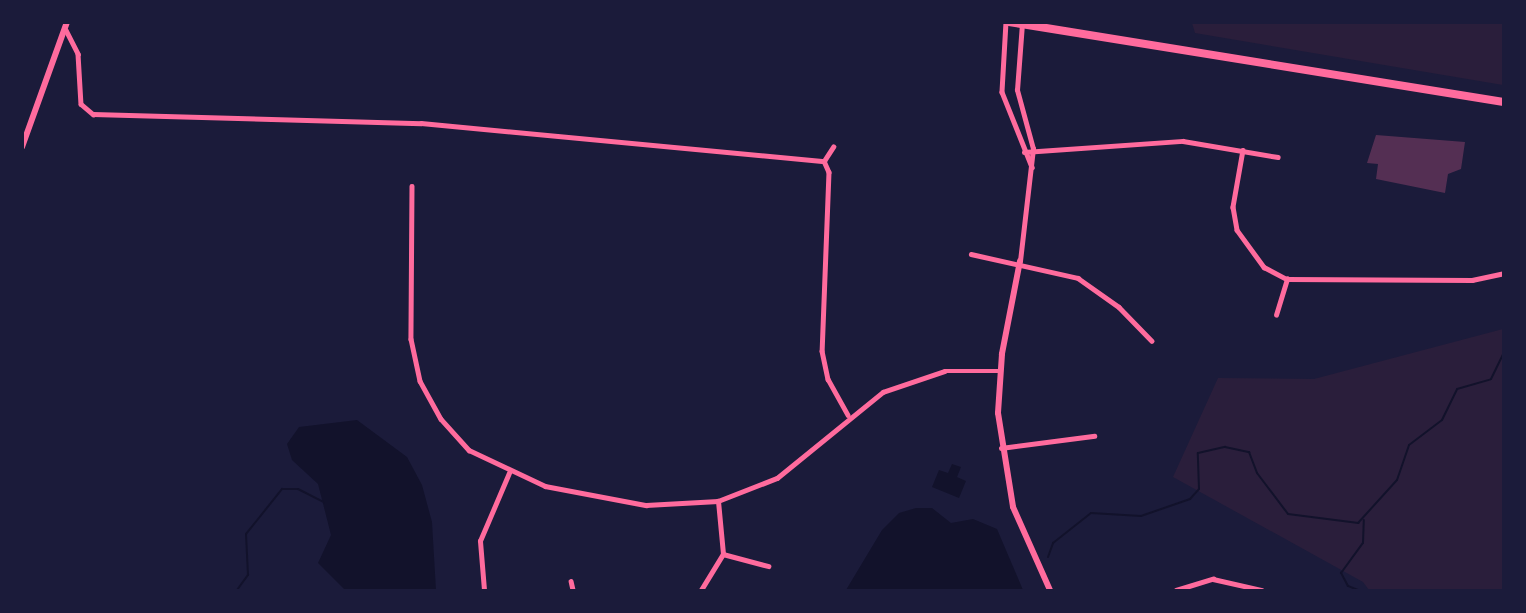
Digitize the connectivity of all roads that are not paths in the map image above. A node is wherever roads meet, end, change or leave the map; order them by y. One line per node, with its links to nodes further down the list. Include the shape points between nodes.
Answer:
1 (67, 22): 4 (street)
2 (1008, 22): 3 (highway); 10 (street, via 1002,92)
3 (1022, 24): 5 (highway); 8 (street, via 1017,90)
4 (66, 30): 6 (street); 12 (street, via 78,54 81,104 93,114 409,122)
5 (1503, 102)
6 (22, 147)
7 (833, 147): 12 (street)
8 (1033, 149): 9 (street, via 1183,141); 10 (street); 13 (street)
9 (1243, 150): 11 (street); 18 (street, via 1233,207 1237,230 1264,267)
10 (1024, 152): 13 (street)
11 (1278, 157)
12 (824, 160): 22 (street, via 829,172 822,351 828,379)
13 (1032, 167): 16 (street)
14 (412, 186): 25 (street, via 411,339 420,381 458,439)
15 (971, 254): 16 (street)
16 (1020, 261): 20 (street, via 1091,285); 21 (street)
17 (1503, 273): 18 (street, via 1472,280)
18 (1287, 279): 19 (street)
19 (1276, 315)
20 (1152, 341)
21 (1000, 371): 22 (street, via 963,369 911,379); 24 (street)
22 (848, 415): 26 (street, via 777,478)
23 (1094, 436): 24 (street)
24 (1001, 448): 33 (street, via 1018,522)
25 (509, 473): 26 (street, via 553,488 646,505); 30 (street, via 480,541)
26 (718, 501): 27 (street)
27 (723, 554): 28 (street); 32 (street)
28 (768, 566)
29 (571, 581): 31 (street)
30 (484, 591)
31 (573, 591)
32 (701, 591)
33 (1050, 591)
34 (1176, 591): 35 (street, via 1213,579)
35 (1262, 591)

